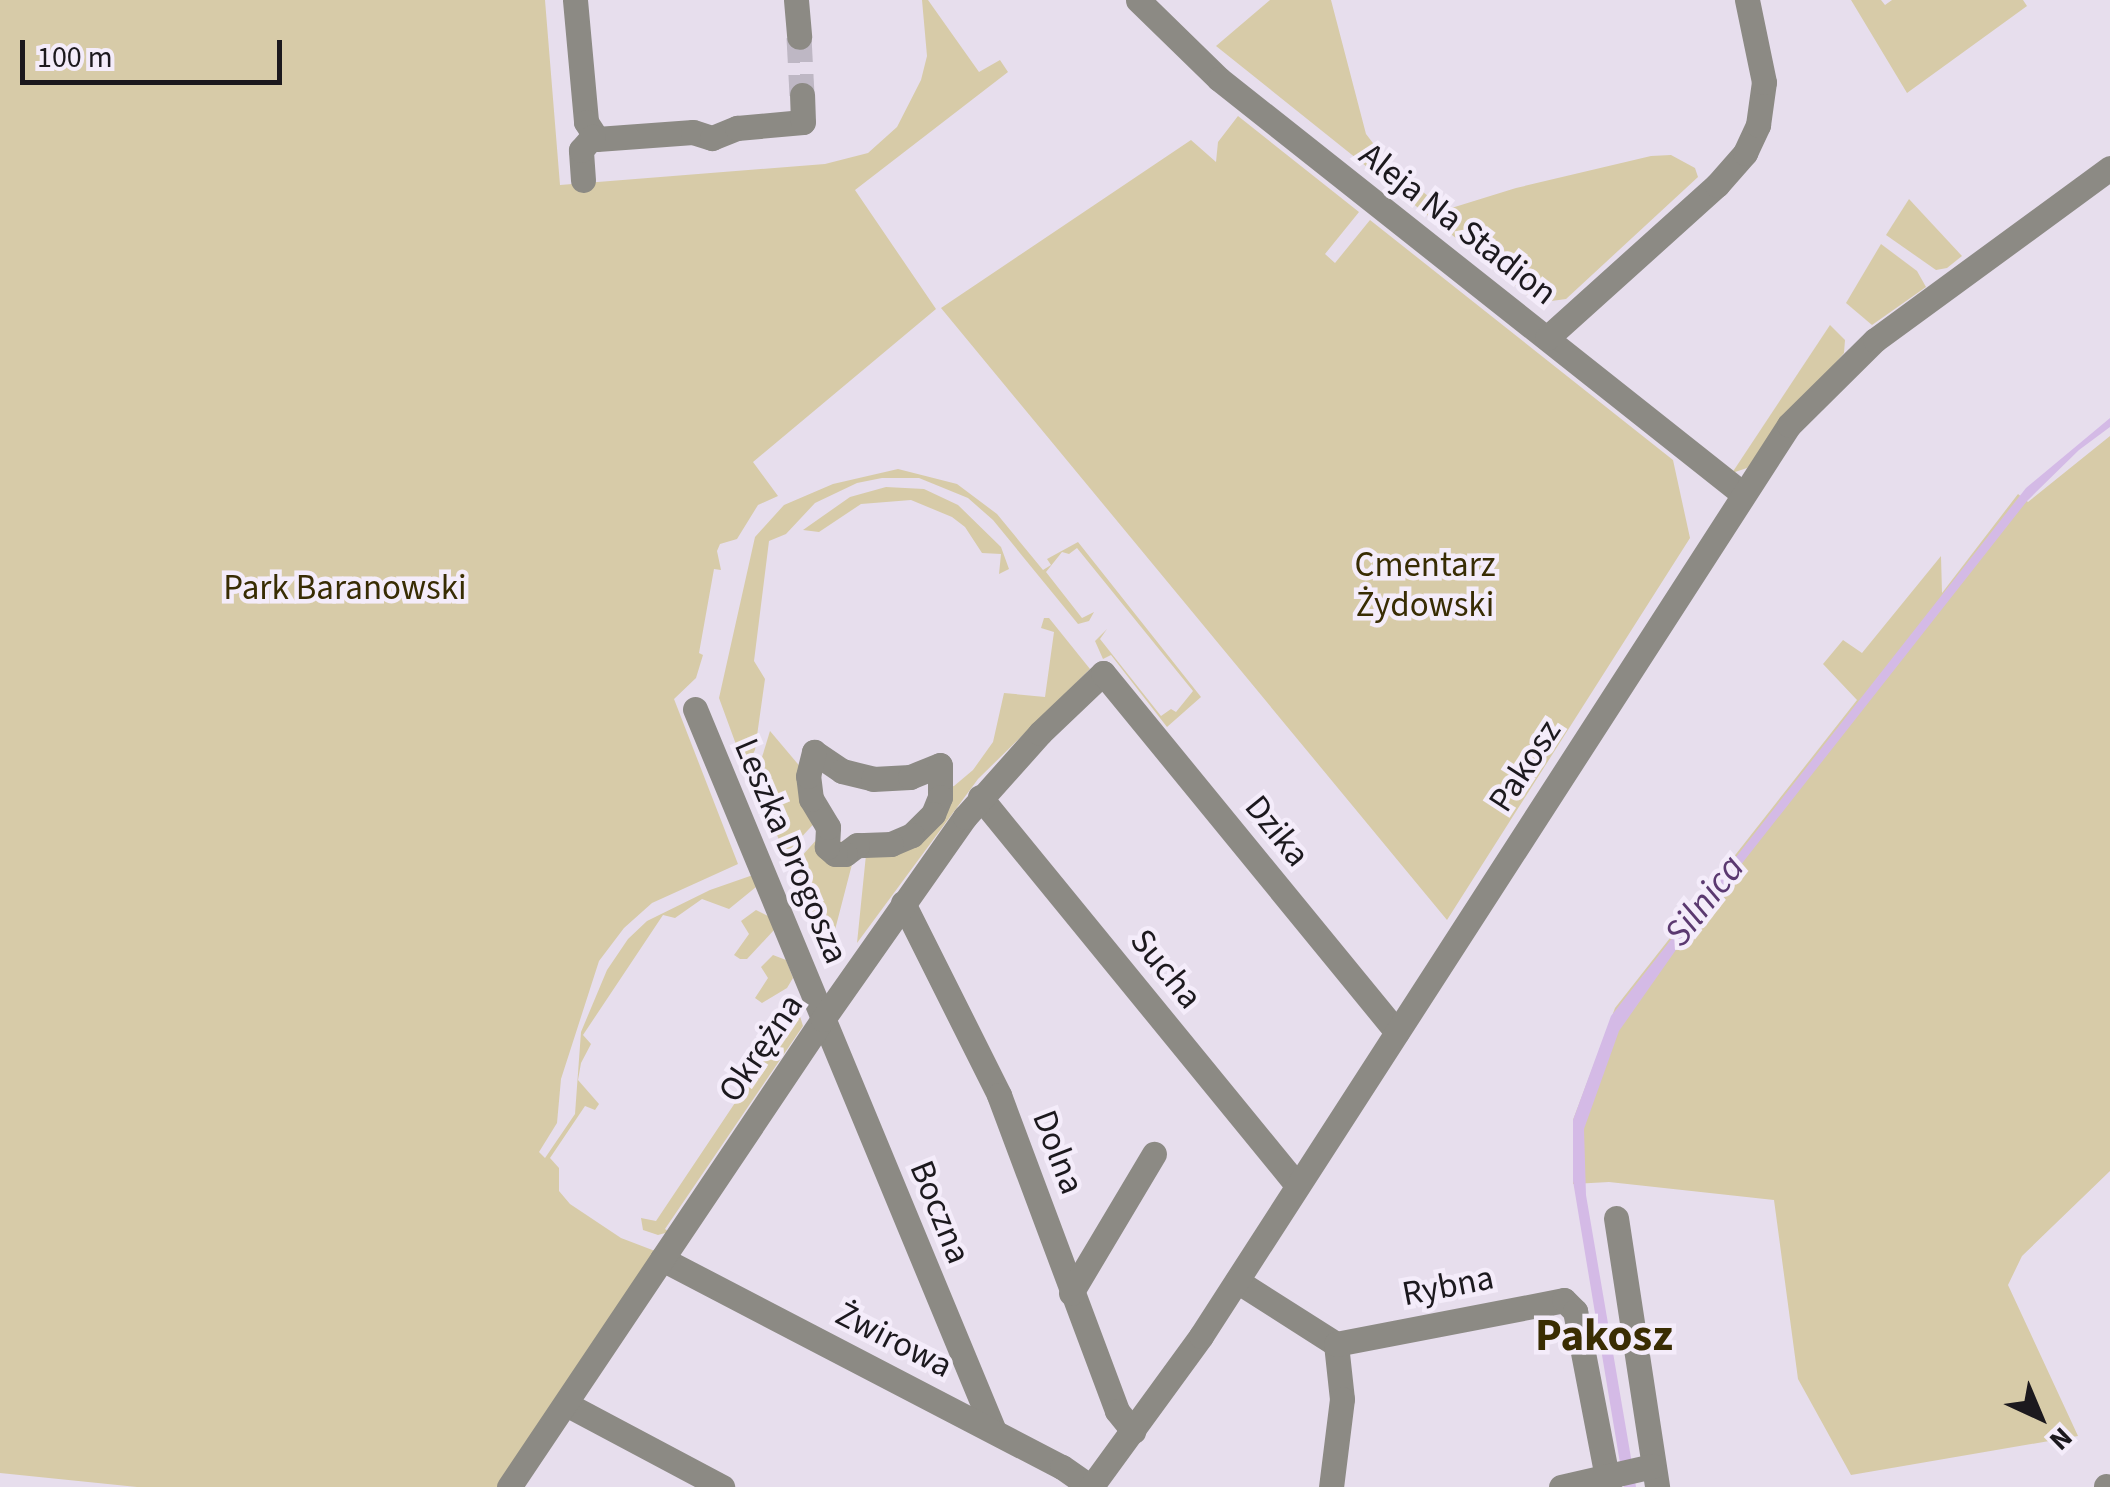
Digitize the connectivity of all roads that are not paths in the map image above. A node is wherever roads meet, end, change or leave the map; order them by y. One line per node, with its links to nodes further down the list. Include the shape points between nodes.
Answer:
1 (575, 0): 7 (street)
2 (796, 0): 5 (street)
3 (1138, 0): 10 (street, Aleja Na Stadion, via 1208,71)
4 (1747, 0): 10 (street, via 1764,82 1758,124 1745,152)
5 (799, 37)
6 (802, 95): 7 (street, via 803,122 737,128 712,138 693,132)
7 (593, 136): 9 (street, via 582,150)
8 (2110, 168): 11 (street, Pakosz, via 1848,364 1789,425)
9 (583, 180)
10 (1547, 338): 11 (street, Aleja Na Stadion)
11 (1743, 494): 18 (street, Pakosz)
12 (1103, 673): 15 (street, Okrężna); 18 (street, Dzika)
13 (695, 709): 17 (street, Leszka Drogosza)
14 (942, 789): 14 (street, via 940,764 910,777 873,779 842,771 814,752 810,763 808,788 828,827 825,842 840,855 912,835 933,814)
15 (980, 797): 16 (street, Okrężna); 20 (street, Sucha)
16 (902, 903): 17 (street, Okrężna); 24 (street, Dolna, via 999,1095)
17 (822, 1019): 22 (street, Okrężna); 28 (street, Boczna)
18 (1397, 1032): 20 (street, Pakosz)
19 (1154, 1154): 24 (street)
20 (1297, 1185): 23 (street, Pakosz)
21 (1616, 1218): 29 (street)
22 (662, 1259): 26 (street, Okrężna); 28 (street, Żwirowa)
23 (1237, 1281): 25 (street); 27 (street, Pakosz)
24 (1071, 1293): 27 (street, Dolna, via 1117,1411)
25 (1336, 1344): 29 (street, Rybna, via 1558,1300 1572,1304); 33 (street, via 1342,1399)
26 (566, 1404): 30 (street, Okrężna); 31 (street)
27 (1133, 1430): 32 (street, Pakosz)
28 (994, 1431): 32 (street, Żwirowa)
29 (1631, 1477): 34 (street)
30 (509, 1487)
31 (722, 1487)
32 (1091, 1487)
33 (1331, 1487)
34 (1561, 1487)

